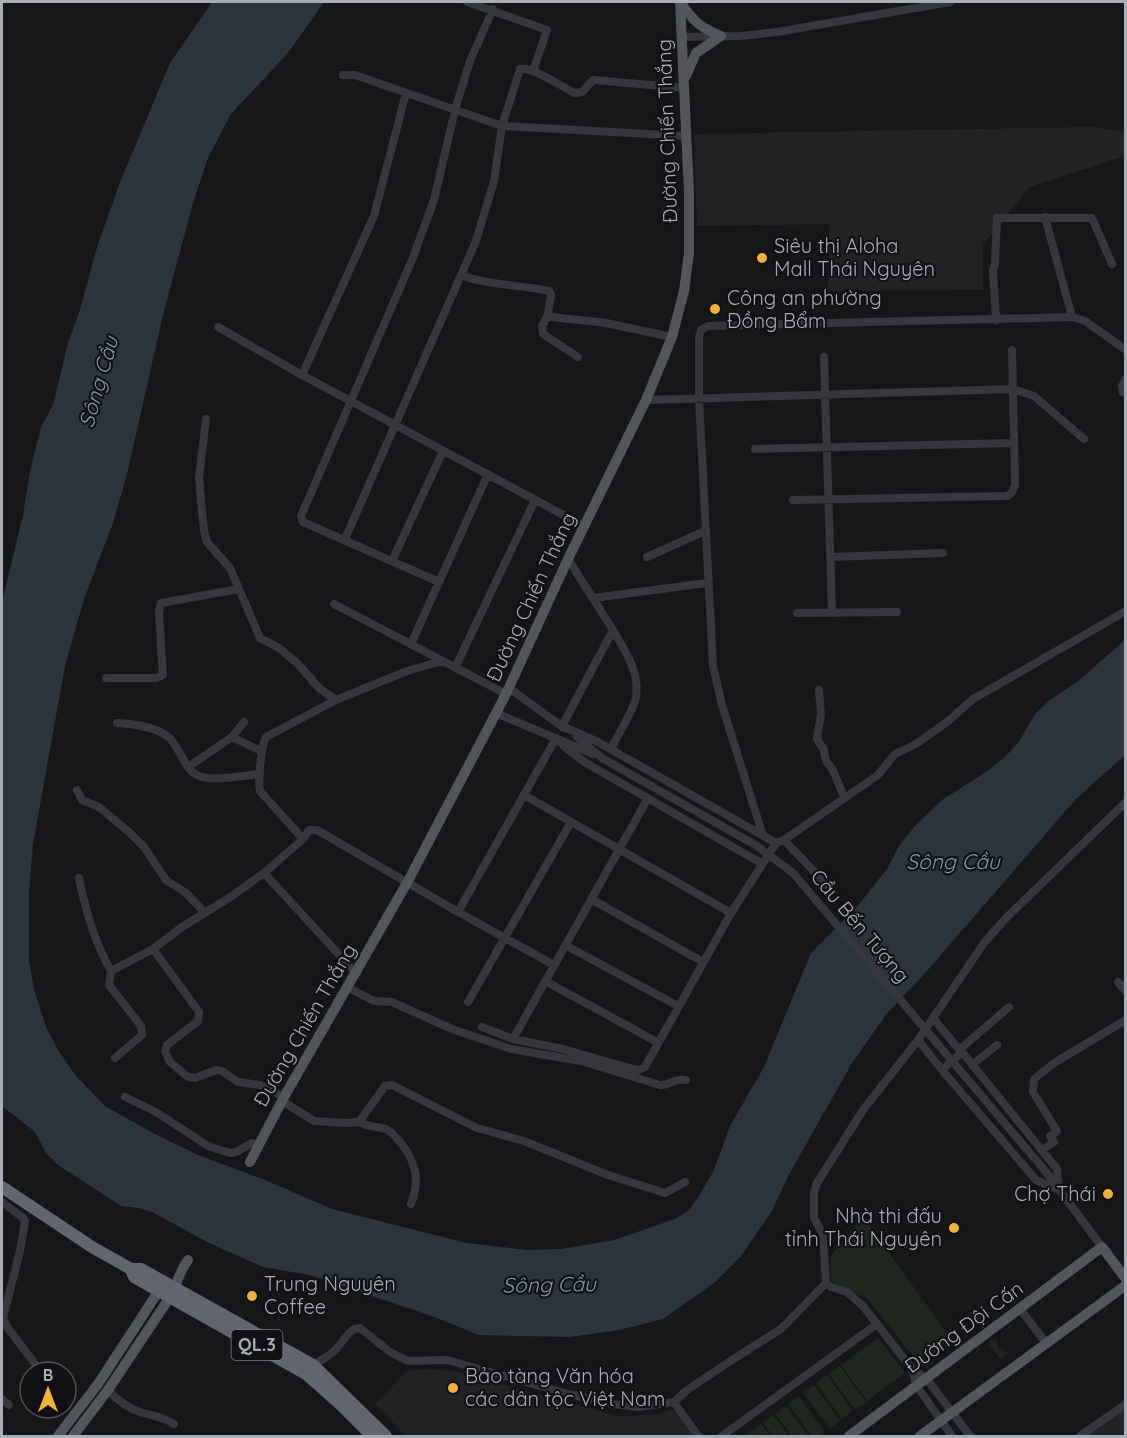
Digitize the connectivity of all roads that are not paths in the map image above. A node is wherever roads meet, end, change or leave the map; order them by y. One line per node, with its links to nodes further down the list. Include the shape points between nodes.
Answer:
1 (467, 2): 4 (street)
2 (681, 2): 5 (main road, via 693,20); 6 (main road, Đường Chiến Thắng)
3 (950, 2): 5 (street, via 777,32)
4 (493, 9): 7 (street, via 547,30); 11 (street, via 470,61)
5 (721, 36): 6 (street); 9 (main road, via 696,53)
6 (682, 37): 9 (main road, Đường Chiến Thắng)
7 (533, 71): 9 (street, via 574,93 582,92 593,80); 12 (street, via 520,69)
8 (343, 75): 10 (street, via 355,75)
9 (684, 84): 13 (main road, Đường Chiến Thắng)
10 (406, 93): 11 (street); 26 (street, via 374,216)
11 (455, 110): 12 (street); 33 (street, via 434,200)
12 (502, 126): 13 (street); 16 (street, via 494,181)
13 (686, 136): 21 (main road, Đường Chiến Thắng, via 689,253)
14 (1045, 217): 15 (street, via 1092,218); 18 (street); 19 (street, via 997,219 993,270)
15 (1112, 264)
16 (461, 275): 17 (street, via 482,282 549,291); 35 (street)
17 (548, 315): 21 (street); 24 (street, via 543,334)
18 (1072, 316): 19 (street); 23 (street)
19 (996, 320): 31 (street, via 708,326 699,337)
20 (218, 327): 26 (street)
21 (672, 337): 32 (main road, Đường Chiến Thắng)
22 (1012, 350): 28 (street)
23 (1125, 350)
24 (578, 357)
25 (824, 357): 30 (street)
26 (302, 375): 33 (street)
27 (1125, 379): 29 (street)
28 (1013, 389): 30 (street); 36 (street, via 1034,396); 37 (street)
29 (1123, 392)
30 (825, 395): 31 (street); 38 (street)
31 (699, 399): 32 (street); 46 (street)
32 (646, 400): 45 (main road, Đường Chiến Thắng)
33 (350, 401): 35 (street); 47 (street, via 300,519)
34 (206, 418): 55 (street, via 199,478 205,537 227,564)
35 (394, 424): 40 (street); 47 (street)
36 (1084, 439)
37 (1014, 443): 38 (street); 44 (street, via 1015,485 1008,495)
38 (826, 447): 39 (street); 44 (street)
39 (755, 449)
40 (443, 450): 41 (street); 52 (street)
41 (488, 474): 42 (street); 53 (street)
42 (535, 500): 45 (street); 65 (street)
43 (793, 500): 44 (street)
44 (828, 500): 50 (street)
45 (584, 526): 51 (main road, Đường Chiến Thắng)
46 (705, 531): 49 (street); 54 (street)
47 (345, 539): 52 (street)
48 (943, 553): 50 (street)
49 (647, 557)
50 (830, 557): 60 (street)
51 (568, 559): 56 (street); 68 (main road, Đường Chiến Thắng)
52 (392, 561): 53 (street)
53 (439, 582): 63 (street)
54 (707, 583): 56 (street); 87 (street, via 713,666)
55 (240, 589): 66 (street, via 161,603 163,675); 69 (street, via 260,638 279,648 319,688)
56 (593, 598): 62 (street)
57 (334, 604): 63 (street)
58 (1125, 611): 83 (street, via 973,699 916,744 895,754 878,775)
59 (897, 612): 60 (street)
60 (832, 613): 61 (street)
61 (797, 614)
62 (613, 630): 73 (street); 76 (street, via 633,666 636,692 635,702)
63 (411, 644): 64 (street)
64 (442, 661): 65 (street); 69 (street)
65 (455, 668): 68 (street)
66 (106, 678)
67 (819, 690): 83 (street, via 817,739)
68 (507, 691): 70 (main road, Đường Chiến Thắng); 73 (street)
69 (336, 699): 77 (street, via 266,737)
70 (496, 713): 75 (street); 94 (main road, Đường Chiến Thắng)
71 (244, 722): 74 (street)
72 (117, 723): 79 (street, via 144,726 167,735)
73 (562, 726): 76 (street); 78 (street)
74 (232, 737): 77 (street); 79 (street)
75 (556, 738): 78 (street); 82 (street); 84 (street, via 586,763)
76 (611, 749): 87 (street)
77 (261, 751): 80 (street)
78 (602, 758): 134 (street, Cầu Bến Tượng, bridge, via 767,852 793,873)
79 (188, 766): 80 (street, via 208,778)
80 (260, 774): 88 (street, via 260,792)
81 (77, 790): 98 (street, via 82,800 99,807 129,832 166,880)
82 (524, 795): 86 (street); 97 (street)
83 (844, 797): 89 (street)
84 (648, 798): 90 (street); 91 (street)
85 (1125, 802): 114 (street, via 1005,919)
86 (571, 822): 90 (street); 100 (street)
87 (763, 836): 89 (street)
88 (303, 838): 92 (street); 94 (street, via 309,830 317,830)
89 (780, 841): 91 (street); 95 (street)
90 (619, 849): 96 (street); 99 (street)
91 (761, 863): 99 (street)
92 (264, 873): 98 (street); 106 (street)
93 (79, 878): 105 (street, via 96,942)
94 (408, 881): 97 (street); 106 (main road, Đường Chiến Thắng)
95 (830, 888)
96 (591, 899): 101 (street); 103 (street)
97 (458, 912): 100 (street)
98 (205, 913): 102 (street)
99 (731, 913): 103 (street)
100 (505, 938): 104 (street); 111 (street)
101 (565, 945): 104 (street); 112 (street)
102 (153, 950): 105 (street); 127 (street, via 200,1017 167,1045 165,1051 170,1062 188,1077 222,1071 238,1082 260,1085)
103 (703, 962): 112 (street)
104 (554, 965): 107 (street)
105 (111, 971): 122 (street, via 109,985 141,1026 142,1035)
106 (355, 972): 109 (main road, Đường Chiến Thắng)
107 (545, 981): 117 (street); 119 (street)
108 (1118, 982): 110 (street)
109 (347, 987): 125 (street, via 374,1001 392,1002 452,1029 511,1049 569,1059 660,1085); 127 (main road, Đường Chiến Thắng)
110 (1125, 991)
111 (468, 1002)
112 (678, 1006): 119 (street)
113 (1009, 1007): 121 (street)
114 (933, 1018): 118 (street); 121 (street)
115 (1125, 1020): 130 (street, via 1053,1063 1034,1079 1033,1092 1057,1131 1050,1136 1054,1142)
116 (482, 1027): 117 (street)
117 (513, 1039): 119 (street, via 639,1070 650,1061)
118 (918, 1040): 124 (street); 140 (street, via 863,1110 817,1183 814,1218 823,1235)
119 (657, 1042)
120 (997, 1045): 123 (street)
121 (961, 1051): 123 (street); 124 (street)
122 (115, 1058)
123 (972, 1065): 130 (street)
124 (942, 1070): 134 (street, via 1036,1180)
125 (686, 1080)
126 (125, 1097): 129 (street, via 208,1146 230,1153 252,1143)
127 (283, 1099): 128 (street, via 314,1121); 129 (main road, Đường Chiến Thắng)
128 (359, 1122): 132 (street, via 378,1093 392,1085 477,1128 524,1141 629,1183 665,1193); 136 (street, via 389,1131 404,1146 417,1180)
129 (259, 1145): 131 (main road, Đường Chiến Thắng)
130 (1042, 1150): 134 (street, via 1057,1169)
131 (250, 1162)
132 (685, 1182)
133 (2, 1188): 142 (highway, QL.3, via 92,1247 132,1269 141,1269)
134 (1059, 1190): 137 (street, Cầu Bến Tượng)
135 (2, 1202): 144 (street, via 25,1221)
136 (411, 1204)
137 (1102, 1247): 139 (main road); 143 (main road, Đường Đội Cấn)
138 (188, 1260): 142 (main road)
139 (1125, 1279)
140 (826, 1283): 145 (street, via 847,1292); 153 (street, via 781,1329)
141 (1125, 1285): 146 (main road)
142 (167, 1289): 148 (highway, QL.3); 152 (main road); 158 (main road)
143 (1020, 1309): 146 (street); 150 (main road, Đường Đội Cấn)
144 (2, 1318): 147 (street)
145 (877, 1324): 149 (street); 163 (street)
146 (1047, 1344): 155 (main road)
147 (32, 1360)
148 (310, 1369): 153 (street, via 354,1329 360,1328 408,1361 447,1360 621,1406); 160 (highway, QL.3); 161 (highway, QL.3)
149 (912, 1369): 150 (street); 151 (street)
150 (926, 1378): 151 (main road, Đường Đội Cấn); 155 (street)
151 (916, 1385): 156 (street); 164 (main road, Đường Đội Cấn)
152 (108, 1390): 157 (street, via 124,1405); 159 (main road)
153 (674, 1402): 162 (street)
154 (1125, 1404): 168 (street)
155 (952, 1412): 156 (main road); 167 (street)
156 (941, 1421): 165 (main road); 166 (street)
157 (174, 1424)
158 (58, 1437)
159 (73, 1437)
160 (372, 1437)
161 (386, 1437)
162 (698, 1437)
163 (722, 1437)
164 (849, 1437)
165 (920, 1437)
166 (952, 1437)
167 (970, 1437)
168 (1080, 1437)

